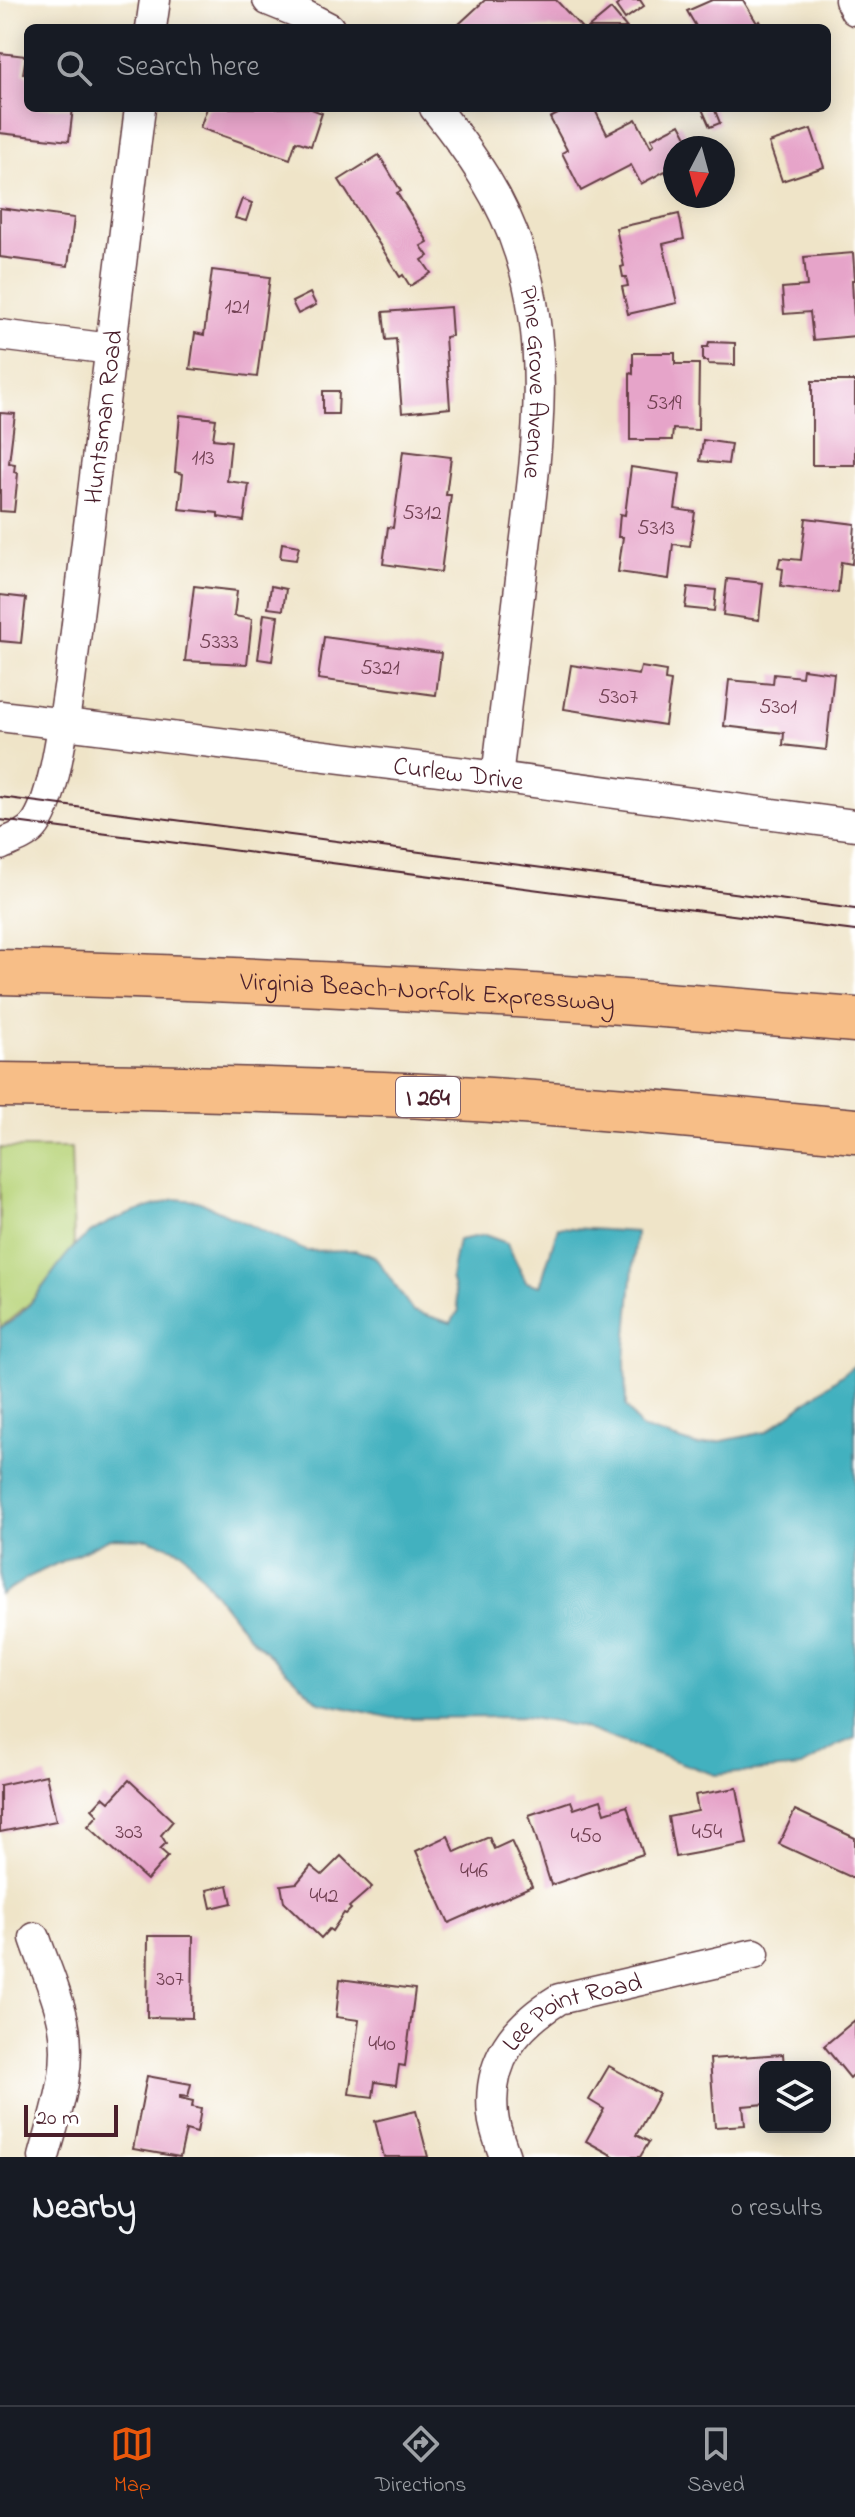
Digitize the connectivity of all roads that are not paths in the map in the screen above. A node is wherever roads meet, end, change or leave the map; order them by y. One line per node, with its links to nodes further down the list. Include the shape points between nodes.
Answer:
1 (155, 0): 5 (street)
2 (268, 0): 6 (street)
3 (850, 0): 4 (street)
4 (855, 10)
5 (152, 24)
6 (321, 24)
7 (140, 112): 10 (street, Huntsman Road)
8 (438, 112): 13 (street, Pine Grove Avenue, via 498,200 520,253 539,367 538,434)
9 (0, 335): 10 (street)
10 (111, 349): 12 (street, Huntsman Road)
11 (0, 716): 12 (street, Curlew Drive)
12 (63, 723): 13 (street, Curlew Drive); 15 (street, via 47,803 31,830)
13 (497, 777): 14 (street, Curlew Drive)
14 (855, 825)
15 (0, 845)
16 (0, 972): 17 (highway, Virginia Beach-Norfolk Expressway, via 384,985)
17 (855, 1020)
18 (0, 1085): 19 (highway, I 264, via 386,1094)
19 (855, 1131)
20 (35, 1938): 22 (street, via 63,2021 66,2058)
21 (754, 1954): 23 (street, Lee Point Road, via 559,1999 534,2014 500,2060 492,2089 493,2118)
22 (44, 2157)
23 (505, 2157)

